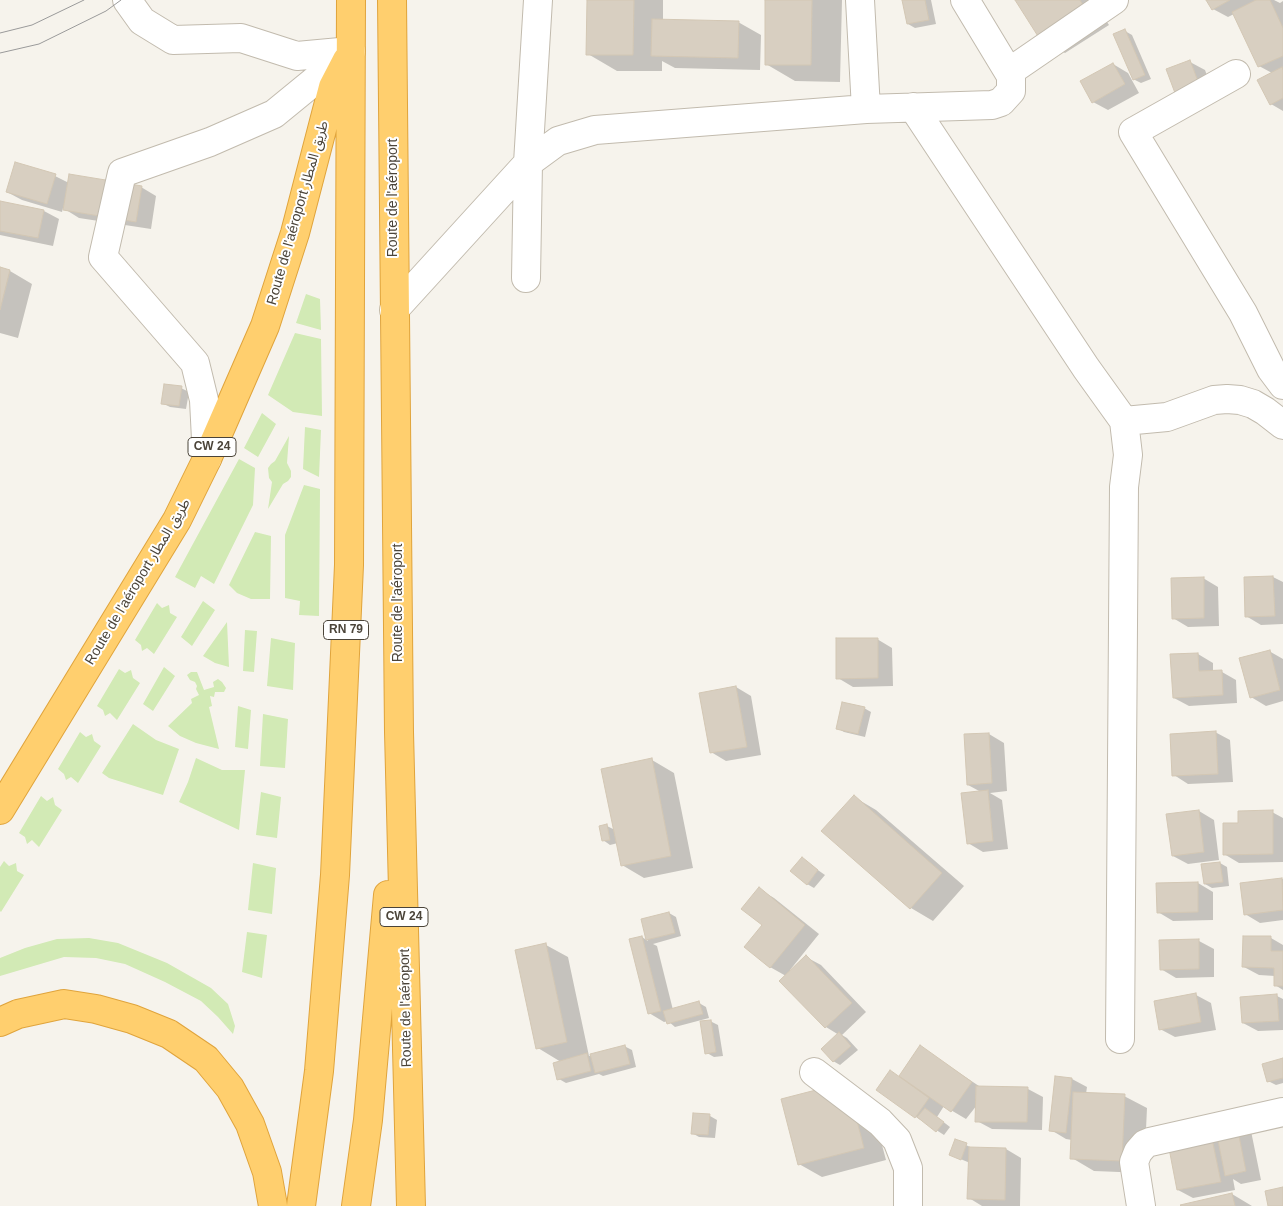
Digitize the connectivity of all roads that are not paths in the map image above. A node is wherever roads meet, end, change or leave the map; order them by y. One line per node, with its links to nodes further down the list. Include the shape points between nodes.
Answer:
1 (127, 0): 8 (street, via 142,21 173,40 241,38 297,56)
2 (352, 0): 8 (highway, Route de l'aéroport طريق المطار / RN 79)
3 (392, 0): 15 (highway, Route de l'aéroport)
4 (538, 0): 13 (street)
5 (860, 0): 12 (street)
6 (965, 0): 9 (street)
7 (1114, 0): 9 (street)
8 (351, 52): 19 (highway, Route de l'aéroport طريق المطار / CW 24, via 333,88 295,233 265,326); 19 (street, via 274,114 210,142 122,173 103,257 195,363 204,400); 27 (highway, RN 79, via 349,565 335,875 319,1071)
9 (1009, 72): 11 (street, via 1011,91 997,103)
10 (1236, 74): 16 (street, via 1133,132)
11 (913, 107): 12 (street); 17 (street)
12 (866, 109): 13 (street, via 595,130 558,141)
13 (528, 162): 14 (street); 15 (street)
14 (526, 278)
15 (394, 310): 20 (highway, Route de l'aéroport)
16 (1279, 372)
17 (1124, 421): 18 (street, via 1167,417 1214,400 1227,399 1253,404); 23 (street, via 1128,455 1124,487)
18 (1283, 425)
19 (207, 459): 21 (highway, Route de l'aéroport طريق المطار / CW 24, via 177,520)
20 (399, 732): 28 (highway, via 378,1017); 29 (highway, Route de l'aéroport / CW 24)
21 (0, 810)
22 (0, 1022): 26 (highway, via 18,1014 64,1004 132,1019 169,1034 206,1059 230,1088 250,1124 267,1172)
23 (1120, 1040)
24 (814, 1072): 30 (street, via 880,1122 897,1140 908,1168)
25 (1283, 1112): 31 (street, via 1145,1144 1134,1162)
26 (273, 1206)
27 (301, 1206)
28 (356, 1206)
29 (411, 1206)
30 (908, 1206)
31 (1141, 1206)

